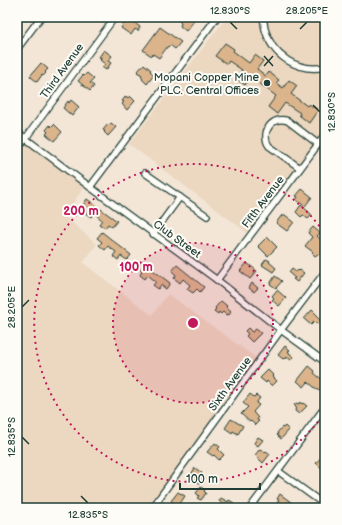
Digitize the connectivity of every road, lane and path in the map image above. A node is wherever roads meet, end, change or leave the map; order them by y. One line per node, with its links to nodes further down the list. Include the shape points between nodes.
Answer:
1 (41, 17): 5 (street)
2 (115, 17): 9 (street, Third Avenue)
3 (217, 17): 14 (street)
4 (263, 17): 6 (street, via 269,40 283,57 292,64 302,67)
5 (17, 48)
6 (325, 67)
7 (17, 132): 9 (street, Club Street)
8 (325, 135): 10 (street, Fifth Avenue)
9 (26, 138): 11 (street, Third Avenue); 14 (street, Club Street)
10 (318, 144): 12 (street, Fifth Avenue); 12 (street, via 283,119 275,121 269,127 266,142)
11 (17, 150)
12 (300, 168): 19 (street, Fifth Avenue)
13 (145, 173): 15 (street)
14 (90, 187): 17 (street, Club Street)
15 (180, 197): 16 (street); 17 (street)
16 (207, 216)
17 (153, 234): 19 (street, Club Street)
18 (325, 272): 20 (street, Sixth Avenue)
19 (217, 280): 20 (street, Club Street)
20 (281, 330): 21 (street, Club Street); 25 (street, Sixth Avenue)
21 (325, 362)
22 (325, 407): 23 (street)
23 (278, 471): 24 (street); 26 (street)
24 (325, 505)
25 (152, 508)
26 (250, 508)

